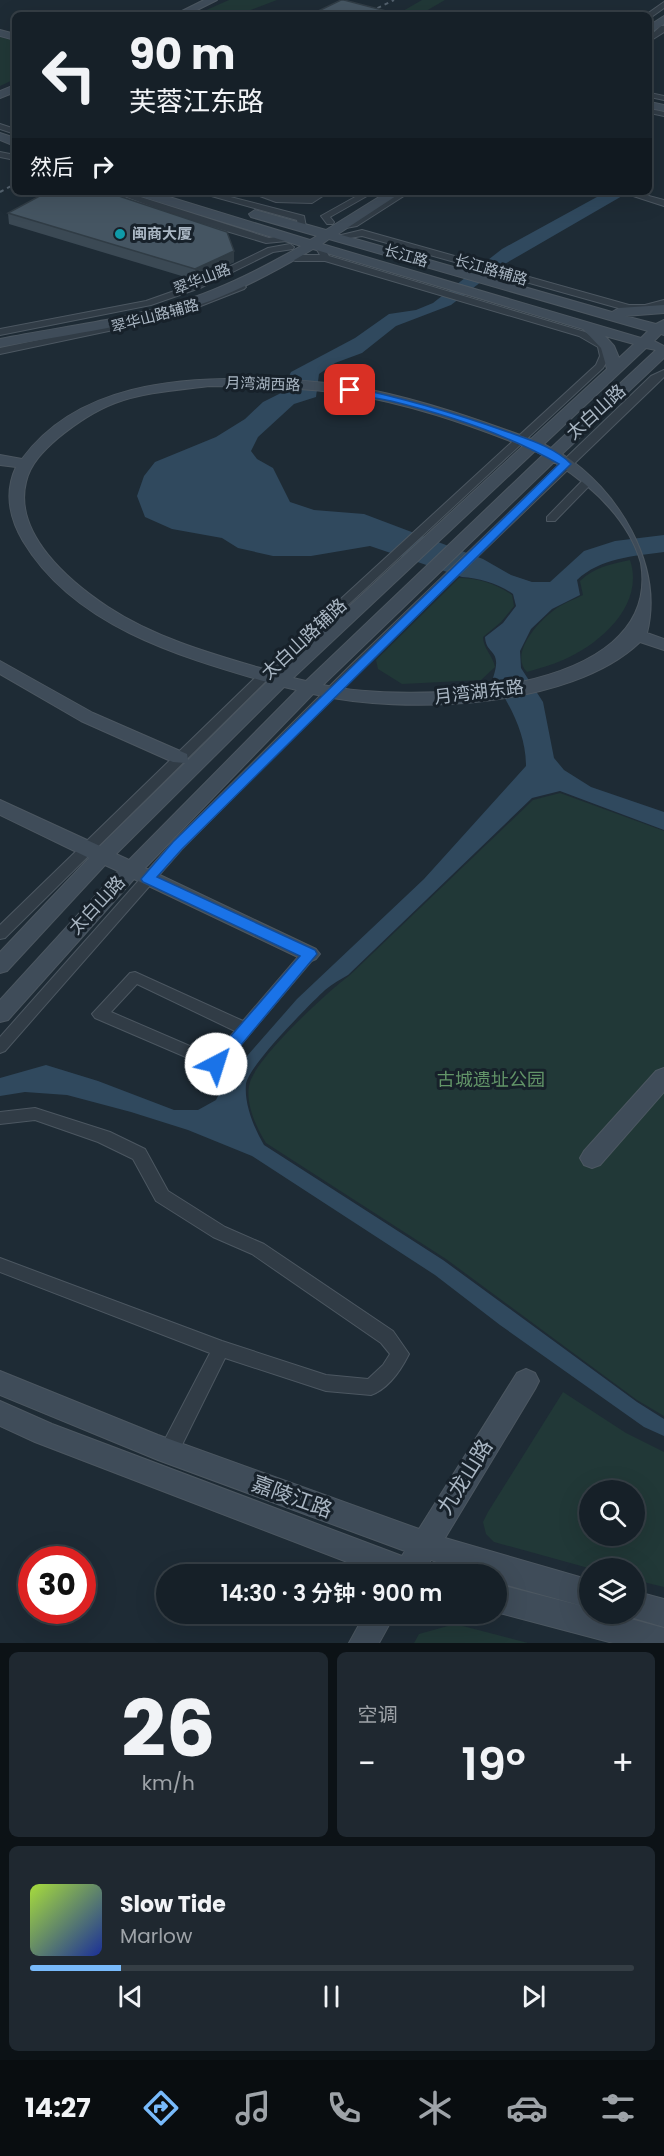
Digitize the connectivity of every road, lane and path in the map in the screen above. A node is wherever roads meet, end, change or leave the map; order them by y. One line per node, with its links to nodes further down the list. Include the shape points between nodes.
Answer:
1 (212, 0): 3 (main road)
2 (664, 4): 4 (street)
3 (185, 12)
4 (652, 13)
5 (664, 19): 6 (main road)
6 (652, 28)
7 (664, 28): 8 (street)
8 (652, 37)
9 (126, 195): 23 (street)
10 (149, 195): 24 (main road, 长江路)
11 (187, 195): 21 (main road, 长江路)
12 (212, 195): 21 (street, 长江路辅路)
13 (263, 195): 14 (street, via 312,200)
14 (320, 195)
15 (366, 195): 21 (street)
16 (376, 195): 21 (main road, 翠华山路)
17 (390, 195): 21 (main road, 翠华山路)
18 (399, 195): 21 (street)
19 (635, 195): 20 (street)
20 (664, 203)
21 (325, 226): 22 (street, 长江路辅路); 22 (street); 24 (main road, 翠华山路); 25 (main road, 长江路)
22 (362, 233): 25 (street, 长江路辅路)
23 (270, 245): 24 (street, 翠华山路辅路); 33 (street, 翠华山路辅路, via 197,286 148,303)
24 (303, 248): 27 (main road, 长江路); 34 (main road, 翠华山路, via 206,298 166,311); 37 (street, 翠华山路辅路, via 224,295 166,316)
25 (473, 270): 26 (main road, 长江路)
26 (494, 276): 28 (street, 长江路辅路, via 629,308); 30 (main road, 长江路)
27 (468, 296): 31 (main road, 长江路); 41 (street, 长江路辅路, via 582,334 602,346 605,357 600,366)
28 (664, 303)
29 (664, 309): 30 (main road)
30 (595, 311): 32 (main road, 长江路)
31 (579, 323): 35 (main road, 长江路); 38 (main road, via 608,343)
32 (662, 328): 35 (main road, 太白山路)
33 (0, 332)
34 (0, 341)
35 (644, 342): 36 (main road, 长江路); 38 (main road, 太白山路)
36 (664, 349): 40 (main road, 太白山路)
37 (0, 351)
38 (614, 370): 41 (main road, 太白山路)
39 (664, 371): 40 (main road); 45 (street)
40 (634, 377): 42 (main road, 太白山路)
41 (526, 442): 42 (main road, 月湾湖西路); 44 (main road, 月湾湖西路, via 393,399 324,387 198,384 151,390 98,405 56,430); 52 (main road, 太白山路)
42 (551, 453): 45 (main road, 月湾湖东路); 48 (main road, 太白山路, via 455,548)
43 (0, 460): 44 (main road)
44 (25, 464): 52 (main road, 月湾湖西路, via 16,491 21,518 32,544 73,591 117,620 169,644)
45 (566, 464): 46 (main road, 月湾湖东路); 48 (street, via 472,554)
46 (588, 481): 47 (street); 49 (main road, 月湾湖东路, via 615,505 637,534 649,560 654,587 647,620)
47 (551, 519)
48 (442, 572): 53 (main road, 太白山路); 54 (street)
49 (637, 635): 50 (main road); 54 (main road, 月湾湖东路, via 625,647 571,675 495,694 406,699)
50 (664, 645)
51 (0, 666): 55 (main road, via 26,685 105,727)
52 (272, 678): 53 (main road, 月湾湖西路); 55 (street, 太白山路辅路); 57 (main road, 太白山路)
53 (310, 687): 54 (main road, 月湾湖东路); 58 (main road, 太白山路)
54 (331, 693): 58 (street, via 177,846)
55 (180, 758): 57 (street, 太白山路辅路)
56 (0, 807): 57 (main road)
57 (94, 853): 58 (main road); 59 (street, 太白山路辅路); 61 (main road, 太白山路)
58 (139, 874): 60 (main road); 62 (main road, 太白山路); 64 (street)
59 (0, 934)
60 (309, 954): 63 (street)
61 (0, 965)
62 (0, 1014)
63 (246, 1029): 63 (street, via 216,1064 100,1014 135,977)
64 (0, 1047)
65 (664, 1077): 67 (main road)
66 (0, 1118): 69 (street, via 35,1114 104,1137 139,1154 162,1196 219,1232 258,1249 387,1336 400,1353 389,1371 371,1387 326,1383)
67 (592, 1158)
68 (0, 1264): 69 (street)
69 (221, 1349): 73 (street)
70 (526, 1381): 74 (main road, 九龙山路)
71 (0, 1383): 73 (main road, 嘉陵江路)
72 (0, 1413): 75 (main road, 嘉陵江路)
73 (169, 1451): 74 (main road, 嘉陵江路)
74 (424, 1544): 76 (main road, 九龙山路); 77 (main road, 嘉陵江路, via 522,1578)
75 (384, 1564)
76 (415, 1564)
77 (579, 1591)
78 (507, 1601): 82 (main road)
79 (645, 1608): 80 (main road)
80 (664, 1612)
81 (375, 1624): 83 (main road)
82 (664, 1641)
83 (363, 1643)

